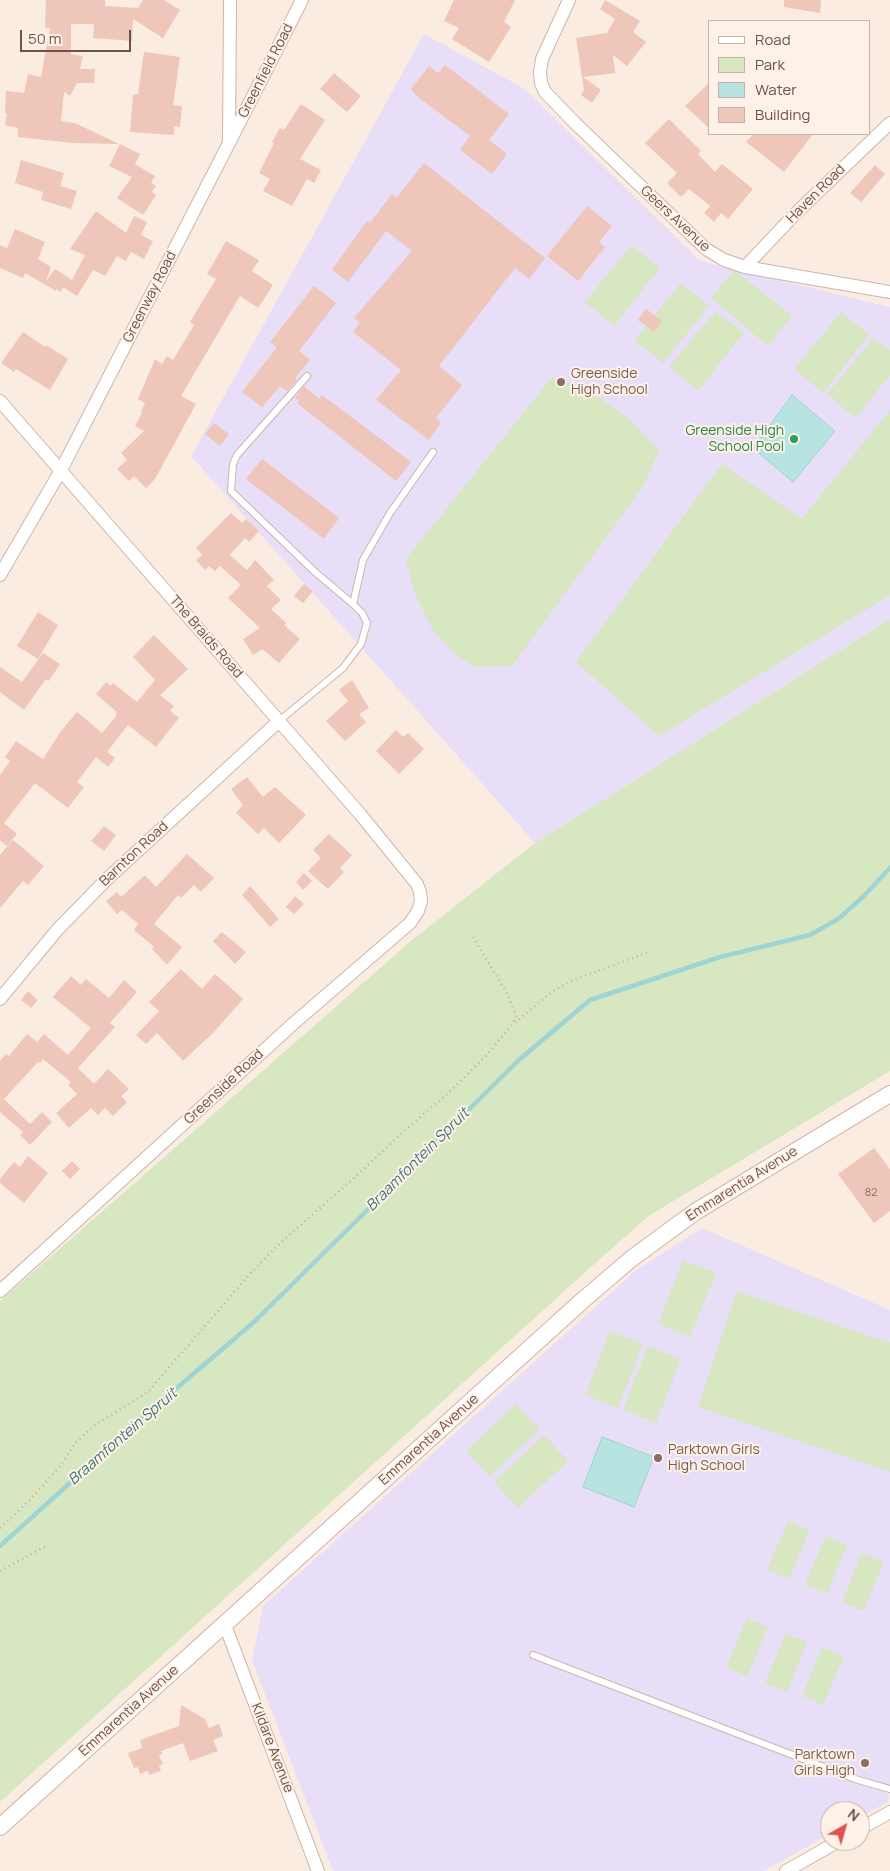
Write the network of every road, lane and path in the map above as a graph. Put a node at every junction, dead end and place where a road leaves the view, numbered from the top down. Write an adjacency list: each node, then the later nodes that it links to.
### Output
1 (230, 0): 5 (street, Greenway Road)
2 (302, 0): 5 (street, Greenfield Road)
3 (569, 0): 6 (street, Geers Avenue)
4 (890, 123): 6 (street, Haven Road)
5 (229, 143): 11 (street, Greenway Road)
6 (745, 267): 7 (street, Geers Avenue)
7 (890, 292)
8 (308, 376): 13 (lane)
9 (0, 401): 11 (street, The Braids Road)
10 (433, 452): 13 (lane)
11 (60, 472): 12 (street, Greenway Road); 14 (street, The Braids Road)
12 (0, 575)
13 (353, 604): 14 (lane)
14 (279, 721): 15 (street, The Braids Road); 18 (street, Barnton Road)
15 (410, 874): 21 (street, Greenside Road)
16 (473, 937): 19 (path)
17 (651, 951): 19 (path)
18 (0, 999)
19 (512, 1025): 22 (path)
20 (890, 1094): 25 (street, Emmarentia Avenue)
21 (0, 1291)
22 (0, 1528)
23 (46, 1546): 24 (path)
24 (0, 1571)
25 (225, 1625): 30 (street, Emmarentia Avenue); 32 (street, Kildare Avenue)
26 (534, 1655): 27 (lane)
27 (890, 1788)
28 (890, 1812): 29 (street)
29 (870, 1823)
30 (0, 1827)
31 (821, 1851): 33 (street)
32 (318, 1871)
33 (786, 1871)

